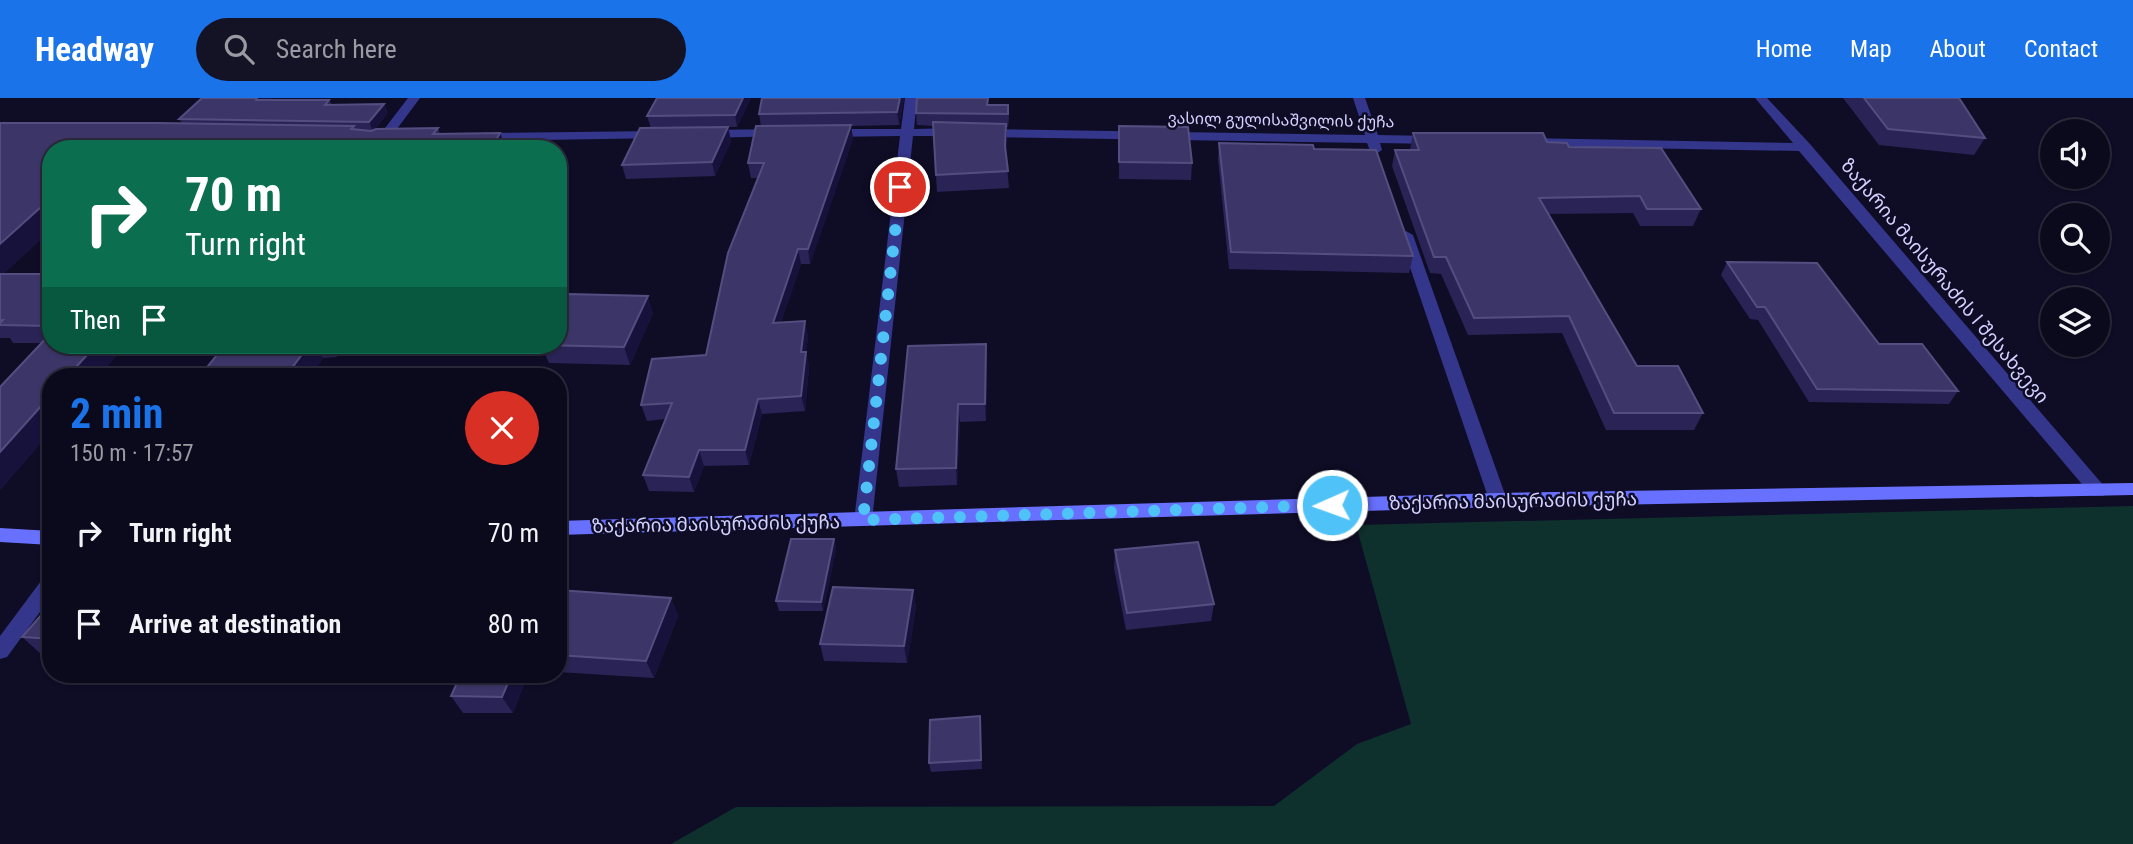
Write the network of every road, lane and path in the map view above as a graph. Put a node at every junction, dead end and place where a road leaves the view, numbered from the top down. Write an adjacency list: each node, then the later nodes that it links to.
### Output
1 (414, 98): 8 (street)
2 (911, 98): 5 (street)
3 (1359, 98): 7 (street)
4 (1761, 98): 11 (street, ზაქარია მაისურაძის I შესახვევი)
5 (906, 132): 6 (street, ვასილ გულისაშვილის ქუჩა); 7 (street, ვასილ გულისაშვილის ქუჩა); 17 (street)
6 (466, 137)
7 (1372, 139): 9 (street, ვასილ გულისაშვილის ქუჩა); 12 (street)
8 (382, 140)
9 (1442, 140)
10 (1512, 142): 11 (street)
11 (1805, 147): 15 (street, ზაქარია მაისურაძის I შესახვევი)
12 (1381, 165)
13 (1399, 216): 16 (street)
14 (2133, 489): 15 (street, ზაქარია მაისურაძის ქუჩა)
15 (2098, 491): 16 (street, ზაქარია მაისურაძის ქუჩა)
16 (1498, 500): 17 (street, ზაქარია მაისურაძის ქუჩა)
17 (863, 520): 18 (street, ზაქარია მაისურაძის ქუჩა)
18 (567, 528)
19 (0, 535): 20 (street)
20 (42, 537)
21 (42, 594): 22 (street)
22 (0, 651)

